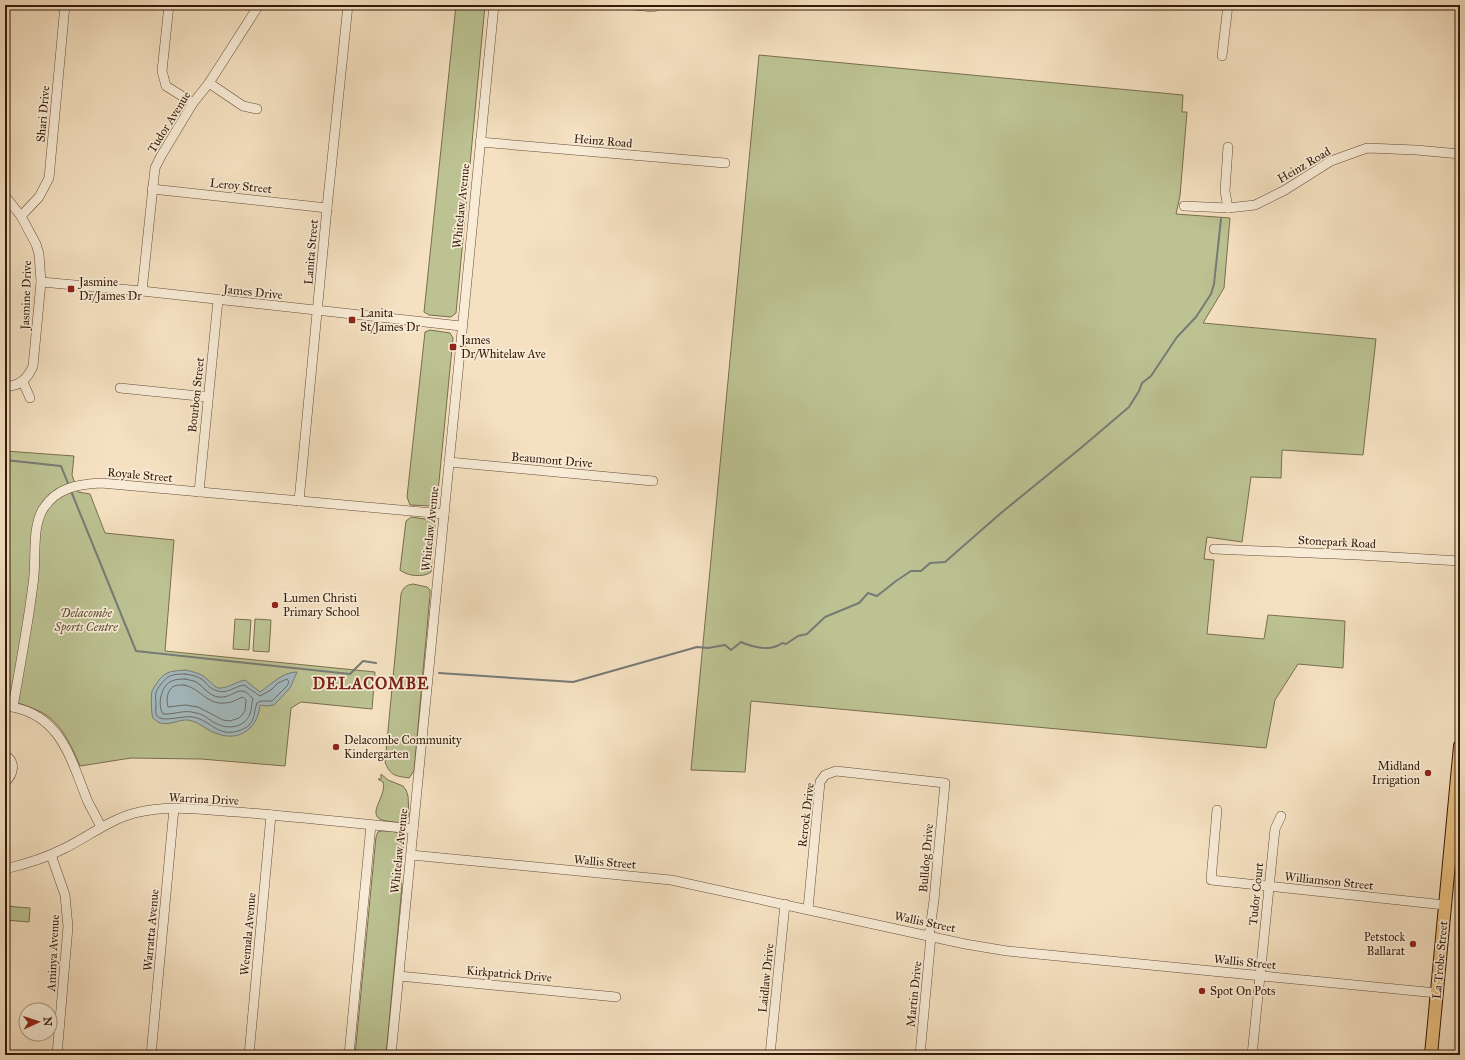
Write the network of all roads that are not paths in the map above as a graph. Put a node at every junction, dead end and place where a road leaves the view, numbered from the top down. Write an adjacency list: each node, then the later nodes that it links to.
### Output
1 (65, 5): 22 (street, Shari Drive)
2 (169, 5): 11 (street)
3 (259, 5): 10 (street, Tudor Avenue)
4 (348, 5): 20 (street, Lanita Street)
5 (494, 5): 13 (street, Whitelaw Avenue)
6 (633, 5): 8 (street)
7 (1228, 5): 9 (street)
8 (654, 7)
9 (1222, 56)
10 (209, 83): 11 (street, Tudor Avenue); 12 (street)
11 (194, 103): 17 (street, Tudor Avenue)
12 (257, 109)
13 (480, 142): 16 (street, Heinz Road); 27 (street, Whitelaw Avenue)
14 (1228, 147): 21 (street)
15 (1460, 154): 21 (street, Heinz Road)
16 (725, 163)
17 (152, 189): 20 (street, Leroy Street); 24 (street, Tudor Avenue)
18 (5, 196): 22 (street, Jasmine Drive)
19 (1184, 206): 21 (street, Heinz Road)
20 (326, 208): 26 (street, Lanita Street)
21 (1228, 208)
22 (21, 216): 23 (street, Jasmine Drive)
23 (41, 282): 24 (street, James Drive); 28 (street, Jasmine Drive)
24 (142, 291): 25 (street, James Drive)
25 (218, 300): 26 (street, James Drive); 31 (street, Bourbon Street)
26 (318, 311): 27 (street, James Drive); 36 (street, Lanita Street)
27 (461, 326): 33 (street, Whitelaw Avenue)
28 (22, 382): 29 (street); 32 (street)
29 (5, 386)
30 (120, 388): 31 (street)
31 (208, 397): 35 (street, Bourbon Street)
32 (30, 398)
33 (449, 462): 34 (street, Beaumont Drive); 37 (street, Whitelaw Avenue)
34 (653, 481)
35 (199, 492): 36 (street, Royale Street); 40 (street, Royale Street)
36 (299, 501): 37 (street, Royale Street)
37 (444, 514): 52 (street, Whitelaw Avenue)
38 (1214, 549): 39 (street, Stonepark Road)
39 (1460, 561)
40 (9, 707): 51 (street)
41 (1460, 746): 49 (main road, La Trobe Street)
42 (5, 755): 43 (street)
43 (5, 782)
44 (945, 783): 59 (street, Rerock Drive); 60 (street, Bulldog Drive)
45 (174, 808): 47 (street, Warrina Drive); 51 (street, Warrina Drive); 66 (street, Warratta Avenue)
46 (1217, 810): 56 (street, Williamson Street)
47 (271, 815): 50 (street, Warrina Drive); 67 (street, Weemala Avenue)
48 (1281, 816): 56 (street, Tudor Court)
49 (1457, 820): 58 (main road, La Trobe Street)
50 (372, 825): 52 (street, Warrina Drive); 68 (street)
51 (101, 827): 53 (street, Warrina Drive)
52 (413, 829): 54 (street, Whitelaw Avenue)
53 (51, 855): 55 (street, Warrina Drive); 65 (street, Aminya Avenue)
54 (411, 855): 57 (street, Wallis Street); 61 (street, Whitelaw Avenue)
55 (5, 869)
56 (1270, 887): 58 (street, Williamson Street); 62 (street, Tudor Court)
57 (786, 904): 59 (street, Wallis Street); 70 (street, Laidlaw Drive)
58 (1449, 906): 63 (main road, La Trobe Street)
59 (808, 909): 60 (street, Wallis Street)
60 (930, 936): 62 (street, Wallis Street); 71 (street, Martin Drive)
61 (399, 976): 64 (street, Kirkpatrick Drive); 69 (street, Whitelaw Avenue)
62 (1260, 976): 63 (street, Wallis Street); 72 (street, Tudor Court)
63 (1441, 993): 73 (main road, La Trobe Street); 74 (main road, La Trobe Street)
64 (616, 996)
65 (57, 1055)
66 (152, 1055)
67 (249, 1055)
68 (349, 1055)
69 (391, 1055)
70 (770, 1055)
71 (920, 1055)
72 (1252, 1055)
73 (1431, 1055)
74 (1439, 1055)

